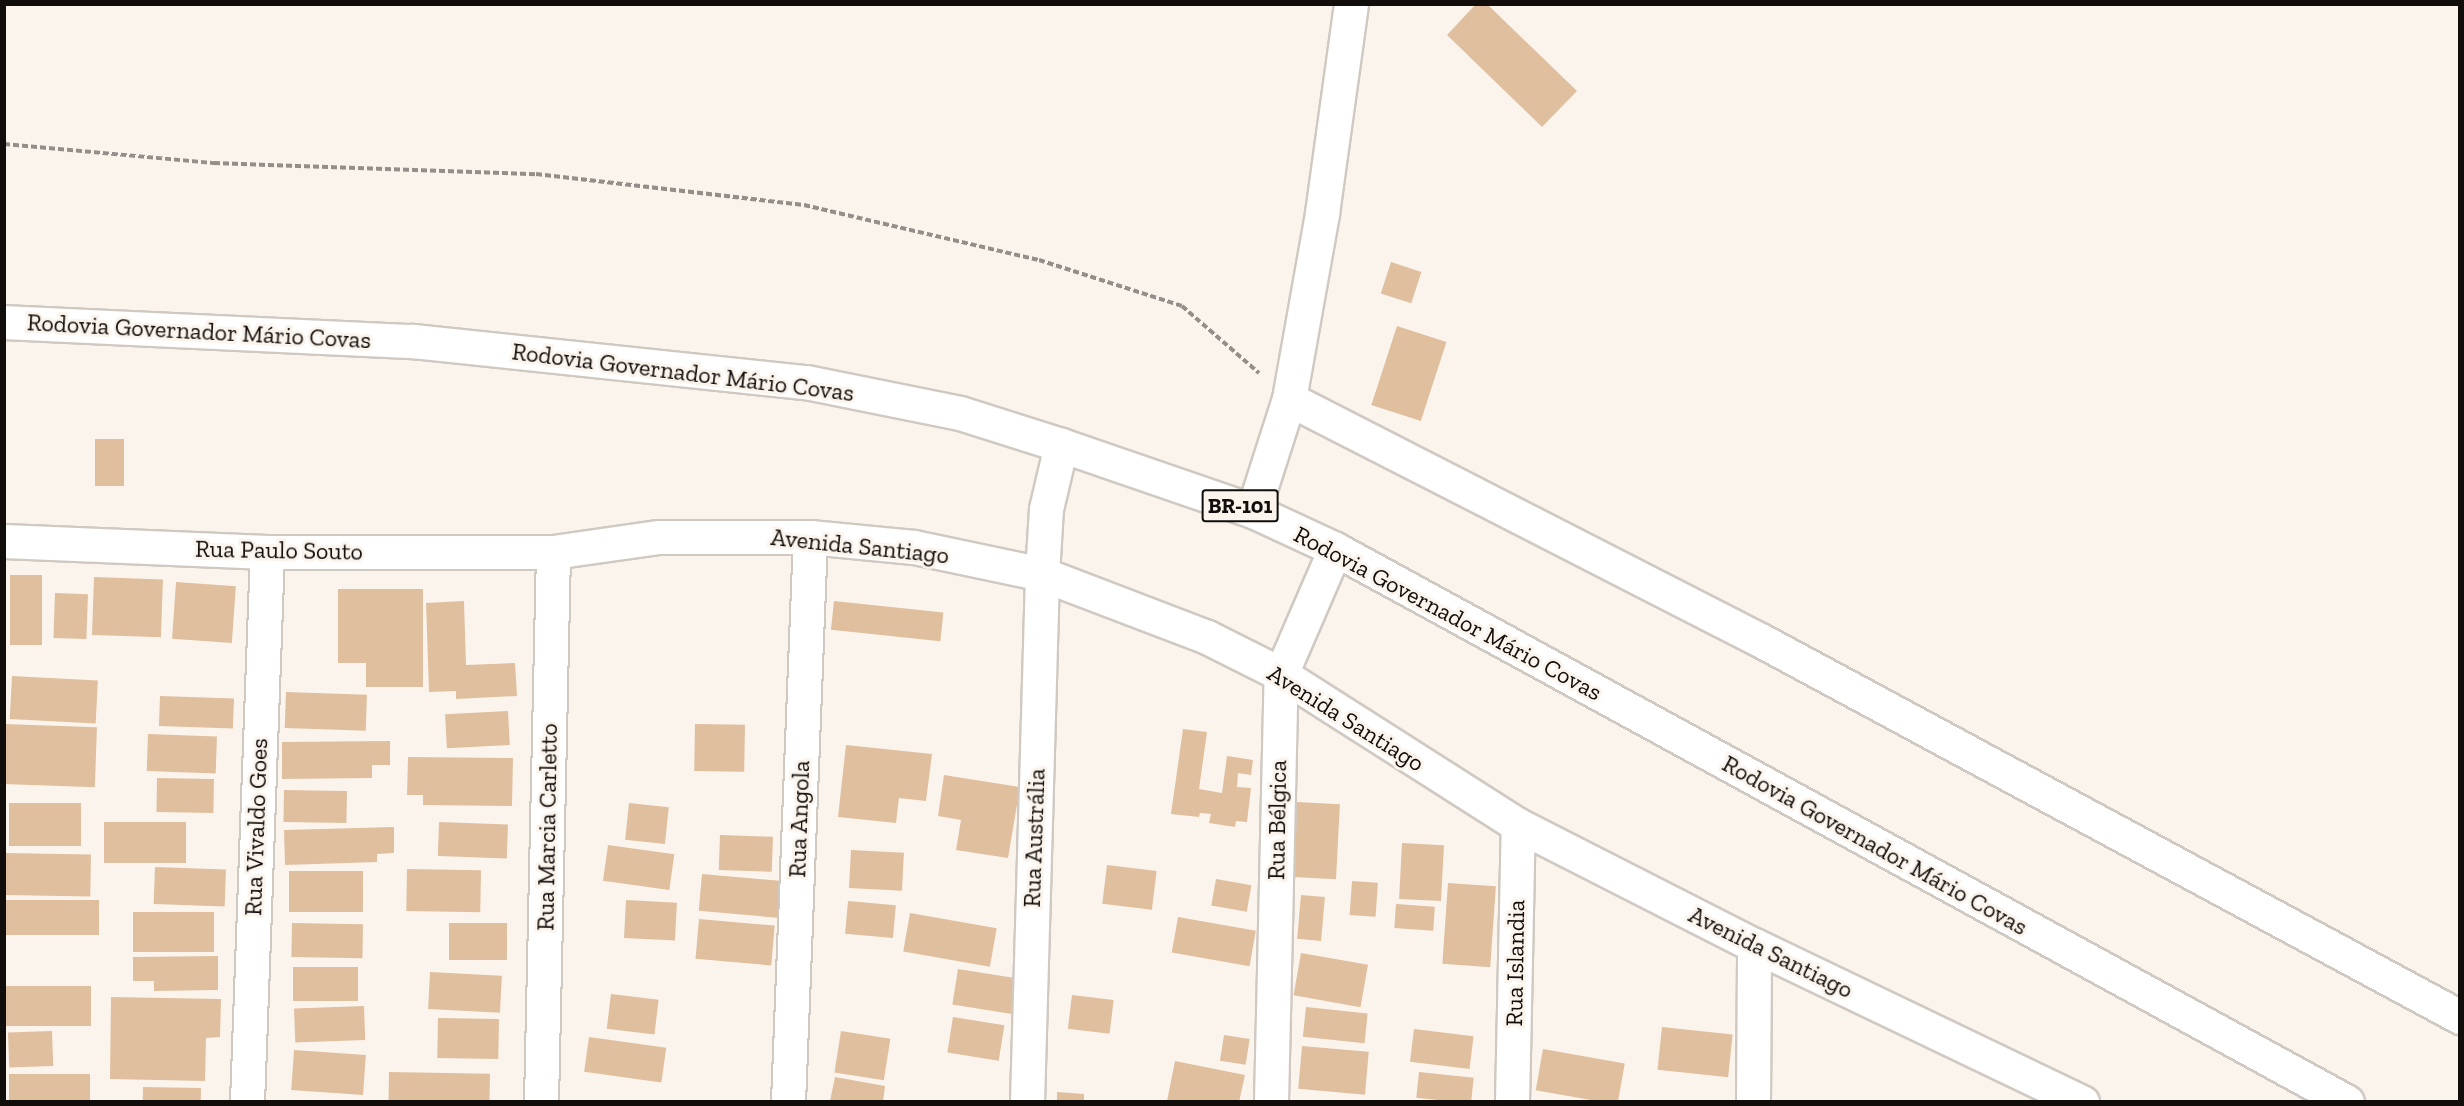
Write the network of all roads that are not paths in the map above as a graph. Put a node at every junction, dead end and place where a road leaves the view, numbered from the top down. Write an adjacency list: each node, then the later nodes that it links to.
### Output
1 (1352, 4): 3 (main road)
2 (4, 322): 4 (main road, Rodovia Governador Mário Covas / BR-101)
3 (1289, 399): 5 (main road); 15 (main road)
4 (1061, 445): 5 (main road, Rodovia Governador Mário Covas / BR-101); 11 (main road, Rua Austrália)
5 (1253, 511): 8 (main road, Rodovia Governador Mário Covas / BR-101)
6 (810, 537): 10 (main road, Avenida Santiago); 11 (main road, Avenida Santiago); 19 (main road, Rua Angola)
7 (4, 541): 9 (main road, Rua Paulo Souto)
8 (1335, 549): 12 (main road, Rua Bélgica); 16 (main road, Rodovia Governador Mário Covas / BR-101)
9 (267, 552): 10 (main road, Rua Paulo Souto); 17 (main road, Rua Vivaldo Goes)
10 (553, 552): 18 (main road, Rua Marcia Carletto)
11 (1042, 574): 12 (main road, Avenida Santiago); 20 (main road, Rua Austrália)
12 (1281, 674): 13 (main road, Avenida Santiago); 21 (main road, Rua Bélgica)
13 (1518, 825): 14 (main road, Avenida Santiago); 22 (main road, Rua Islandia)
14 (1754, 945): 23 (main road); 24 (main road, Avenida Santiago)
15 (2460, 1017)
16 (2314, 1094): 25 (main road, Rodovia Governador Mário Covas / BR-101)
17 (247, 1101)
18 (541, 1101)
19 (788, 1101)
20 (1027, 1101)
21 (1271, 1101)
22 (1512, 1101)
23 (1753, 1101)
24 (2082, 1101)
25 (2347, 1101)

